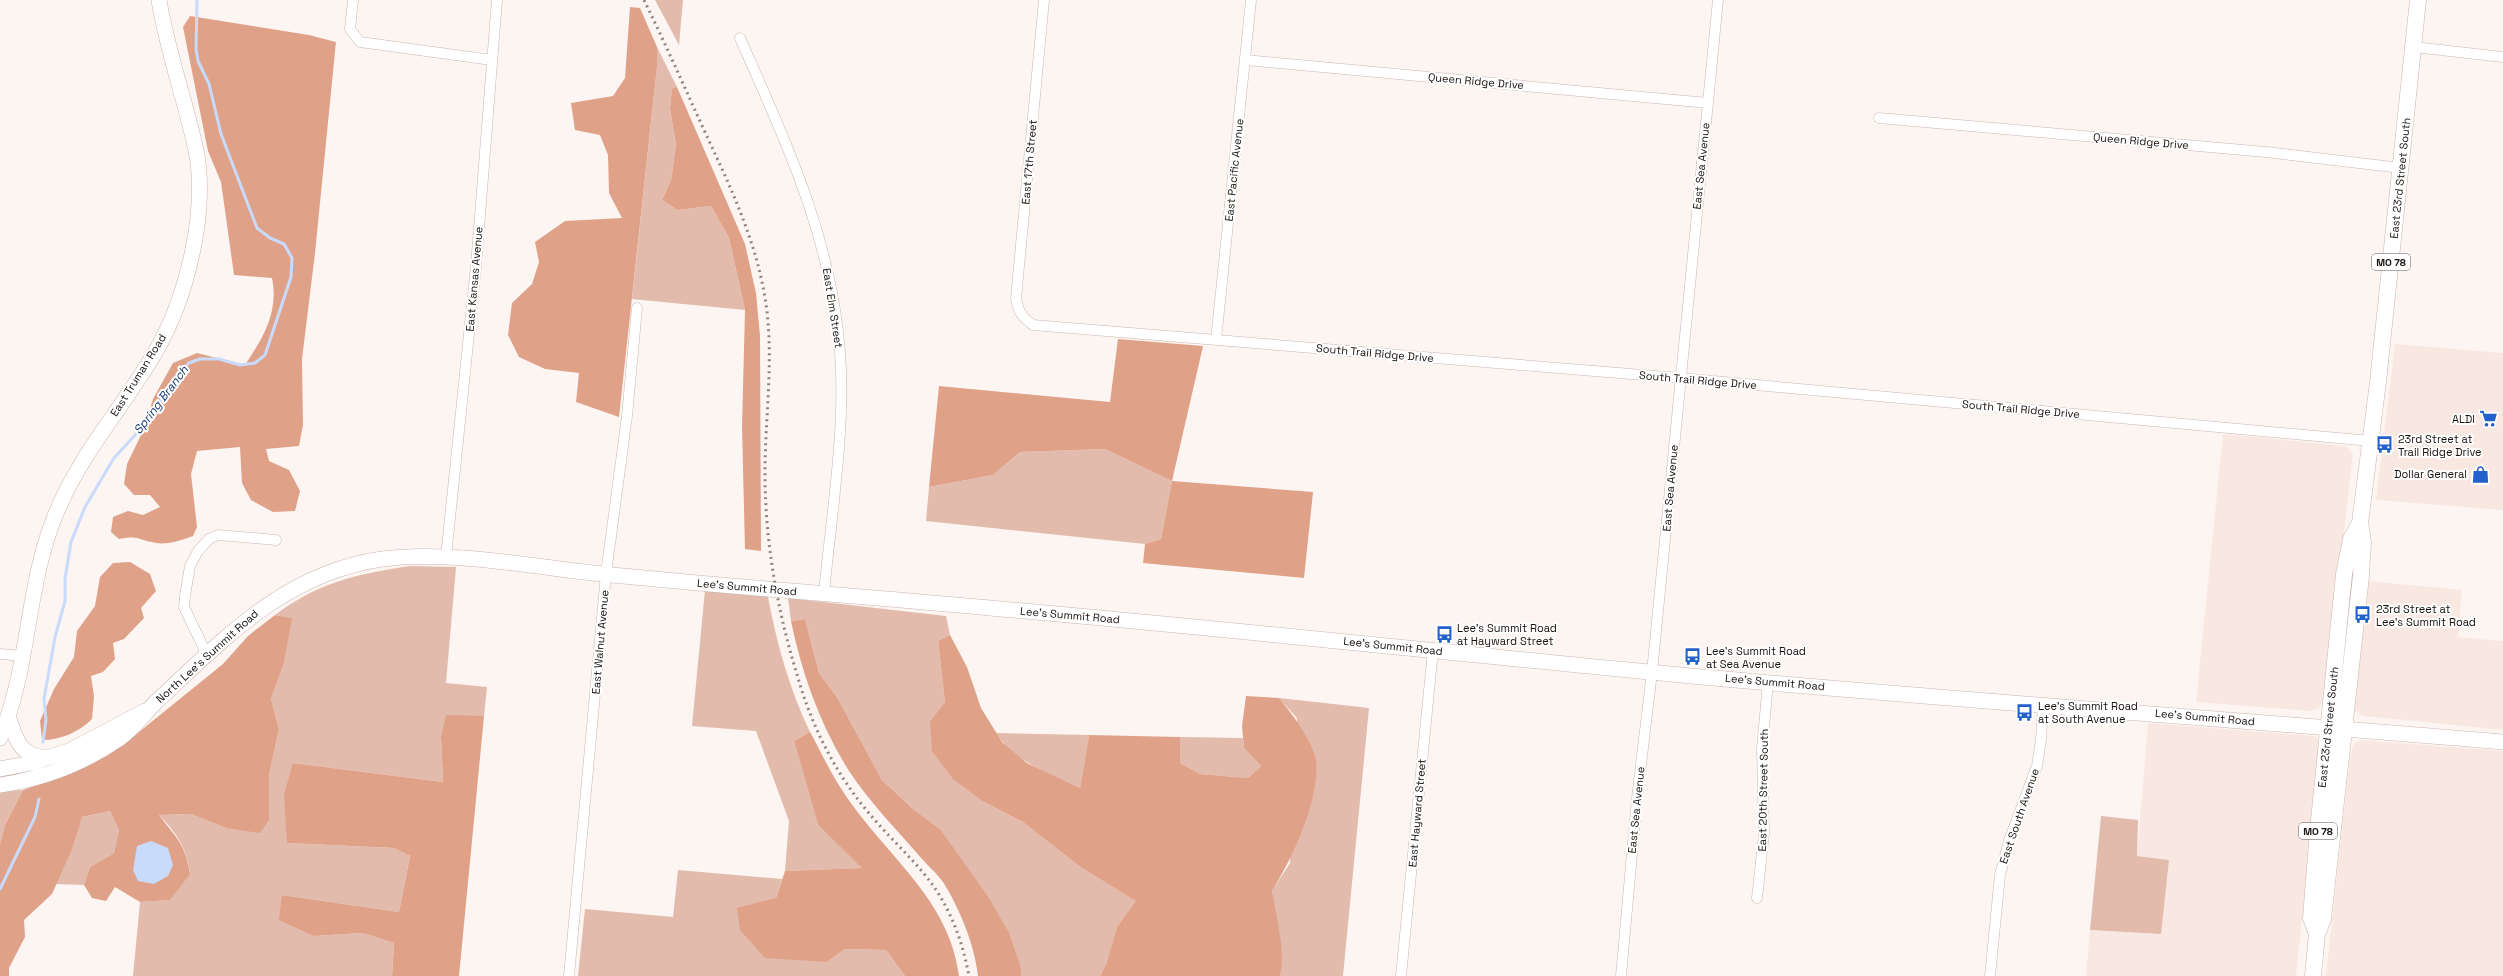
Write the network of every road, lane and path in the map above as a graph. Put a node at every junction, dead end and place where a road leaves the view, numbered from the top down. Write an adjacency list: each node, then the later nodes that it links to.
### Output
1 (159, 0): 29 (main road, East Truman Road)
2 (353, 0): 11 (street)
3 (497, 0): 11 (street, East Kansas Avenue)
4 (1044, 0): 17 (street, East 17th Street)
5 (1251, 0): 12 (street, East Pacific Avenue)
6 (1718, 0): 13 (street, East Sea Avenue)
7 (2418, 0): 9 (main road, East 23rd Street South / MO 78)
8 (740, 38): 25 (street, East Elm Street)
9 (2414, 47): 10 (street); 15 (main road, East 23rd Street South / MO 78)
10 (2503, 57)
11 (492, 60): 22 (street, East Kansas Avenue)
12 (1245, 60): 13 (street, Queen Ridge Drive); 18 (street, East Pacific Avenue)
13 (1708, 103): 19 (street, East Sea Avenue)
14 (1879, 118): 15 (street, Queen Ridge Drive)
15 (2401, 168): 20 (main road, East 23rd Street South / MO 78)
16 (637, 308): 23 (street, East Walnut Avenue)
17 (1027, 321): 18 (street, South Trail Ridge Drive)
18 (1216, 340): 19 (street, South Trail Ridge Drive)
19 (1680, 378): 20 (street, South Trail Ridge Drive); 30 (street, East Sea Avenue)
20 (2371, 441): 35 (main road, East 23rd Street South / MO 78)
21 (276, 540): 28 (street)
22 (446, 557): 23 (main road, Lee's Summit Road); 24 (main road, Lee's Summit Road)
23 (606, 574): 25 (main road, Lee's Summit Road); 42 (street, East Walnut Avenue)
24 (310, 580): 28 (main road, North Lee's Summit Road)
25 (824, 593): 26 (main road, Lee's Summit Road)
26 (1433, 650): 30 (main road, Lee's Summit Road); 43 (street, East Hayward Street)
27 (0, 654): 29 (street)
28 (207, 655): 33 (main road, North Lee's Summit Road)
29 (23, 656): 34 (main road, East Truman Road)
30 (1652, 672): 31 (main road, Lee's Summit Road); 44 (street, East Sea Avenue)
31 (1768, 682): 32 (main road, Lee's Summit Road); 41 (street, East 20th Street South)
32 (2043, 704): 35 (main road, Lee's Summit Road); 45 (street, East South Avenue)
33 (148, 710): 38 (main road, North Lee's Summit Road); 40 (main road, North Lee's Summit Road)
34 (8, 716): 36 (main road, East Truman Road); 38 (main road)
35 (2336, 728): 37 (main road, Lee's Summit Road); 46 (main road, East 23rd Street South / MO 78)
36 (0, 738)
37 (2503, 742)
38 (48, 758): 39 (main road, North Lee's Summit Road)
39 (0, 769)
40 (0, 785)
41 (1757, 898)
42 (569, 976)
43 (1401, 976)
44 (1621, 976)
45 (1990, 976)
46 (2313, 976)

